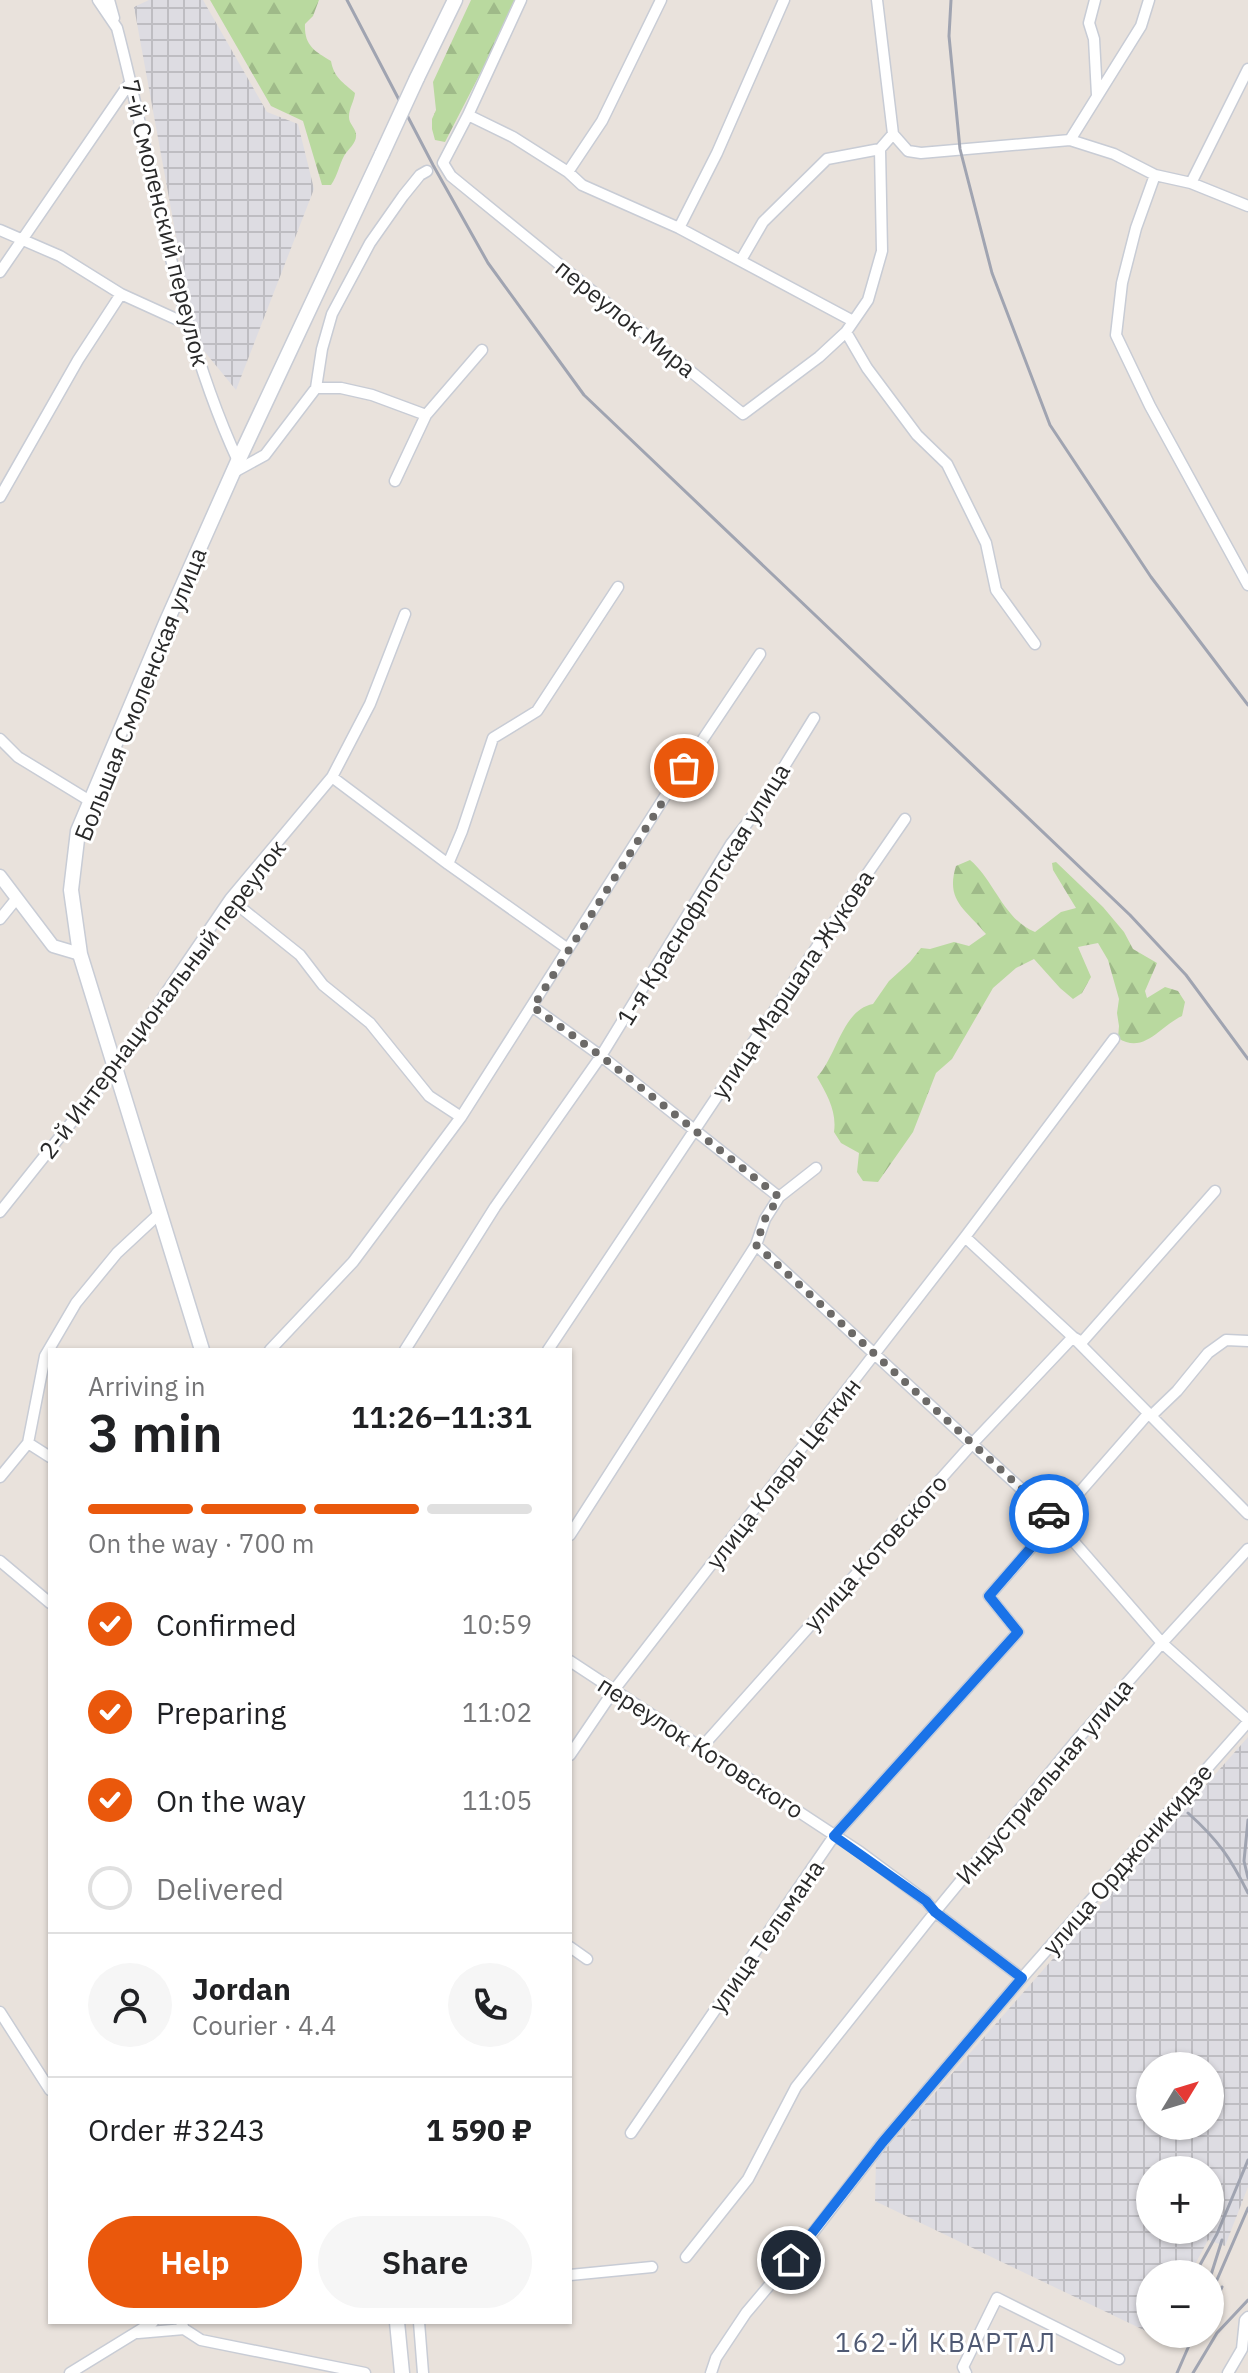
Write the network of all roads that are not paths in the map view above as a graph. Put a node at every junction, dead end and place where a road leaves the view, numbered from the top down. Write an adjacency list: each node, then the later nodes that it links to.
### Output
1 (98, 0): 10 (street, 7-й Смоленский переулок)
2 (109, 0): 10 (street, 7-й Смоленский переулок)
3 (455, 0): 36 (main road, Большая Смоленская улица, bridge)
4 (521, 0): 15 (street)
5 (661, 0): 20 (street)
6 (784, 0): 24 (street)
7 (877, 0): 16 (street)
8 (1095, 0): 14 (street)
9 (1149, 0): 14 (street)
10 (117, 28): 12 (street, 7-й Смоленский переулок)
11 (1248, 69): 13 (street)
12 (131, 81): 26 (street); 31 (street, 7-й Смоленский переулок)
13 (1246, 83): 22 (street)
14 (1097, 97): 17 (street)
15 (468, 115): 20 (street); 32 (street, переулок Мира)
16 (893, 134): 17 (street); 18 (street)
17 (1070, 140): 21 (street)
18 (880, 149): 27 (street); 30 (street, переулок Мира)
19 (427, 171): 34 (street)
20 (568, 172): 24 (street)
21 (1155, 175): 22 (street); 39 (street)
22 (1191, 183): 23 (street)
23 (1248, 206)
24 (679, 228): 27 (street)
25 (0, 230): 26 (street)
26 (22, 240): 28 (street); 29 (street)
27 (741, 260): 30 (street)
28 (0, 272)
29 (121, 294): 31 (street); 38 (street)
30 (853, 321): 32 (street, переулок Мира)
31 (187, 324): 36 (street, 7-й Смоленский переулок)
32 (846, 332): 42 (street)
33 (482, 350): 35 (street)
34 (316, 388): 35 (street); 36 (street)
35 (426, 415): 37 (street)
36 (236, 466): 47 (main road, Большая Смоленская улица)
37 (395, 481)
38 (0, 497)
39 (1248, 585)
40 (618, 587): 49 (street)
41 (405, 614): 46 (street, 2-й Интернациональный переулок)
42 (1035, 644)
43 (760, 654): 54 (street)
44 (814, 718): 58 (street, 1-я Краснофлотская улица)
45 (0, 739): 47 (street)
46 (332, 777): 49 (street); 52 (street, 2-й Интернациональный переулок)
47 (90, 801): 55 (main road, Большая Смоленская улица)
48 (905, 819): 61 (street, улица Маршала Жукова)
49 (448, 864): 54 (street)
50 (0, 876): 51 (street)
51 (17, 898): 53 (street); 55 (street)
52 (230, 899): 59 (street, 2-й Интернациональный переулок); 60 (street)
53 (0, 919)
54 (568, 949): 56 (street)
55 (80, 954): 59 (main road, Большая Смоленская улица)
56 (533, 1007): 58 (street); 60 (street)
57 (1114, 1039): 67 (street, улица Клары Цеткин)
58 (601, 1056): 61 (street); 74 (street, 1-я Краснофлотская улица)
59 (114, 1069): 65 (street, 2-й Интернациональный переулок); 66 (main road, Большая Смоленская улица)
60 (461, 1117): 73 (street)
61 (694, 1129): 64 (street); 75 (street, улица Маршала Жукова)
62 (816, 1168): 64 (street)
63 (1215, 1191): 69 (street, улица Котовского)
64 (779, 1197): 68 (street)
65 (0, 1212)
66 (160, 1213): 71 (street); 72 (main road, Большая Смоленская улица)
67 (965, 1237): 69 (street); 77 (street, улица Клары Цеткин)
68 (756, 1245): 77 (street); 85 (street)
69 (1073, 1337): 78 (street); 80 (street, улица Котовского)
70 (1248, 1341): 78 (street, улица Тельмана)
71 (50, 1348)
72 (201, 1348)
73 (272, 1348)
74 (406, 1348)
75 (549, 1348)
76 (48, 1351): 79 (street)
77 (875, 1355): 80 (street); 91 (street, улица Клары Цеткин)
78 (1147, 1415): 83 (street); 84 (street, улица Тельмана)
79 (28, 1443): 81 (street); 82 (street)
80 (971, 1445): 84 (street); 93 (street, улица Котовского)
81 (48, 1456)
82 (0, 1477)
83 (1248, 1514)
84 (1055, 1520): 89 (street); 95 (street, улица Тельмана)
85 (572, 1532)
86 (1248, 1549): 89 (street, Индустриальная улица)
87 (0, 1561): 88 (street)
88 (48, 1601)
89 (1162, 1643): 92 (street); 96 (street, Индустриальная улица)
90 (572, 1662): 91 (street, переулок Котовского)
91 (614, 1690): 93 (street, переулок Котовского); 94 (street, улица Клары Цеткин)
92 (1248, 1721): 99 (street, улица Орджоникидзе)
93 (701, 1748): 95 (street, переулок Котовского)
94 (572, 1752)
95 (834, 1836): 96 (street, переулок Котовского); 102 (street, улица Тельмана)
96 (935, 1912): 99 (street, переулок Котовского); 103 (street, Индустриальная улица)
97 (572, 1948): 98 (street)
98 (587, 1959)
99 (1022, 1978): 117 (street, улица Орджоникидзе)
100 (0, 2012): 101 (street)
101 (48, 2087)
102 (631, 2133)
103 (686, 2257)
104 (652, 2267): 105 (street)
105 (572, 2275)
106 (1248, 2317): 119 (street)
107 (150, 2324): 111 (street)
108 (397, 2324): 115 (main road)
109 (419, 2324): 116 (street)
110 (182, 2325): 111 (street); 114 (street)
111 (136, 2333): 113 (street)
112 (1119, 2359): 118 (street)
113 (70, 2373)
114 (365, 2373)
115 (402, 2373)
116 (423, 2373)
117 (711, 2373)
118 (966, 2373)
119 (1228, 2373)

